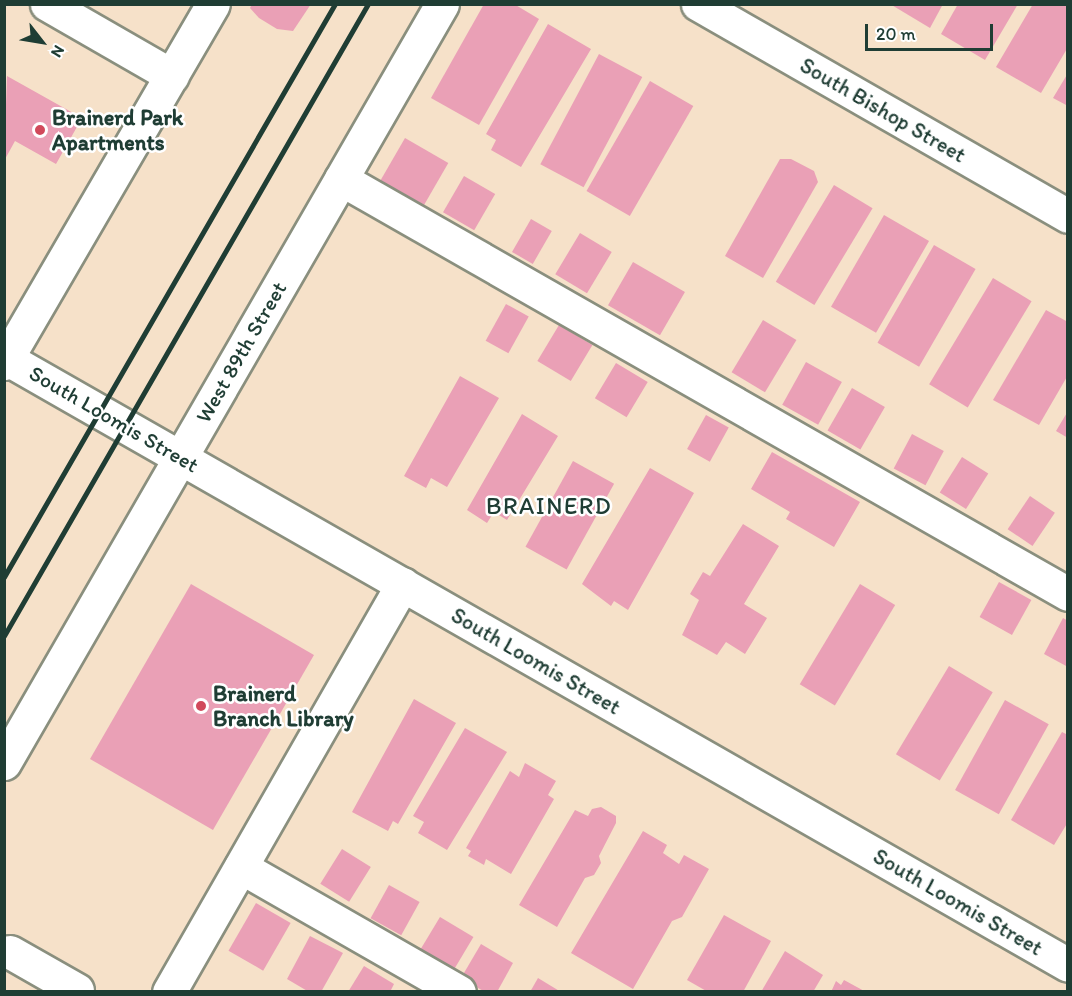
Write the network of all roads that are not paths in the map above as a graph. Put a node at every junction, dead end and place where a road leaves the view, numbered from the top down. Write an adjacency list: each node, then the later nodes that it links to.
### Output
1 (47, 4): 5 (street)
2 (213, 4): 5 (street)
3 (442, 4): 6 (street, West 89th Street)
4 (698, 4): 7 (street, South Bishop Street)
5 (172, 76): 8 (street)
6 (341, 179): 9 (street, West 89th Street); 11 (street)
7 (1068, 216)
8 (5, 359): 9 (street, South Loomis Street)
9 (180, 457): 10 (street, South Loomis Street); 12 (street, West 89th Street)
10 (403, 584): 13 (street); 15 (street, South Loomis Street)
11 (1068, 594)
12 (4, 764)
13 (241, 867): 18 (street); 19 (street)
14 (10, 952): 16 (street)
15 (1068, 965)
16 (36, 981): 17 (street)
17 (77, 990)
18 (169, 992)
19 (459, 992)

